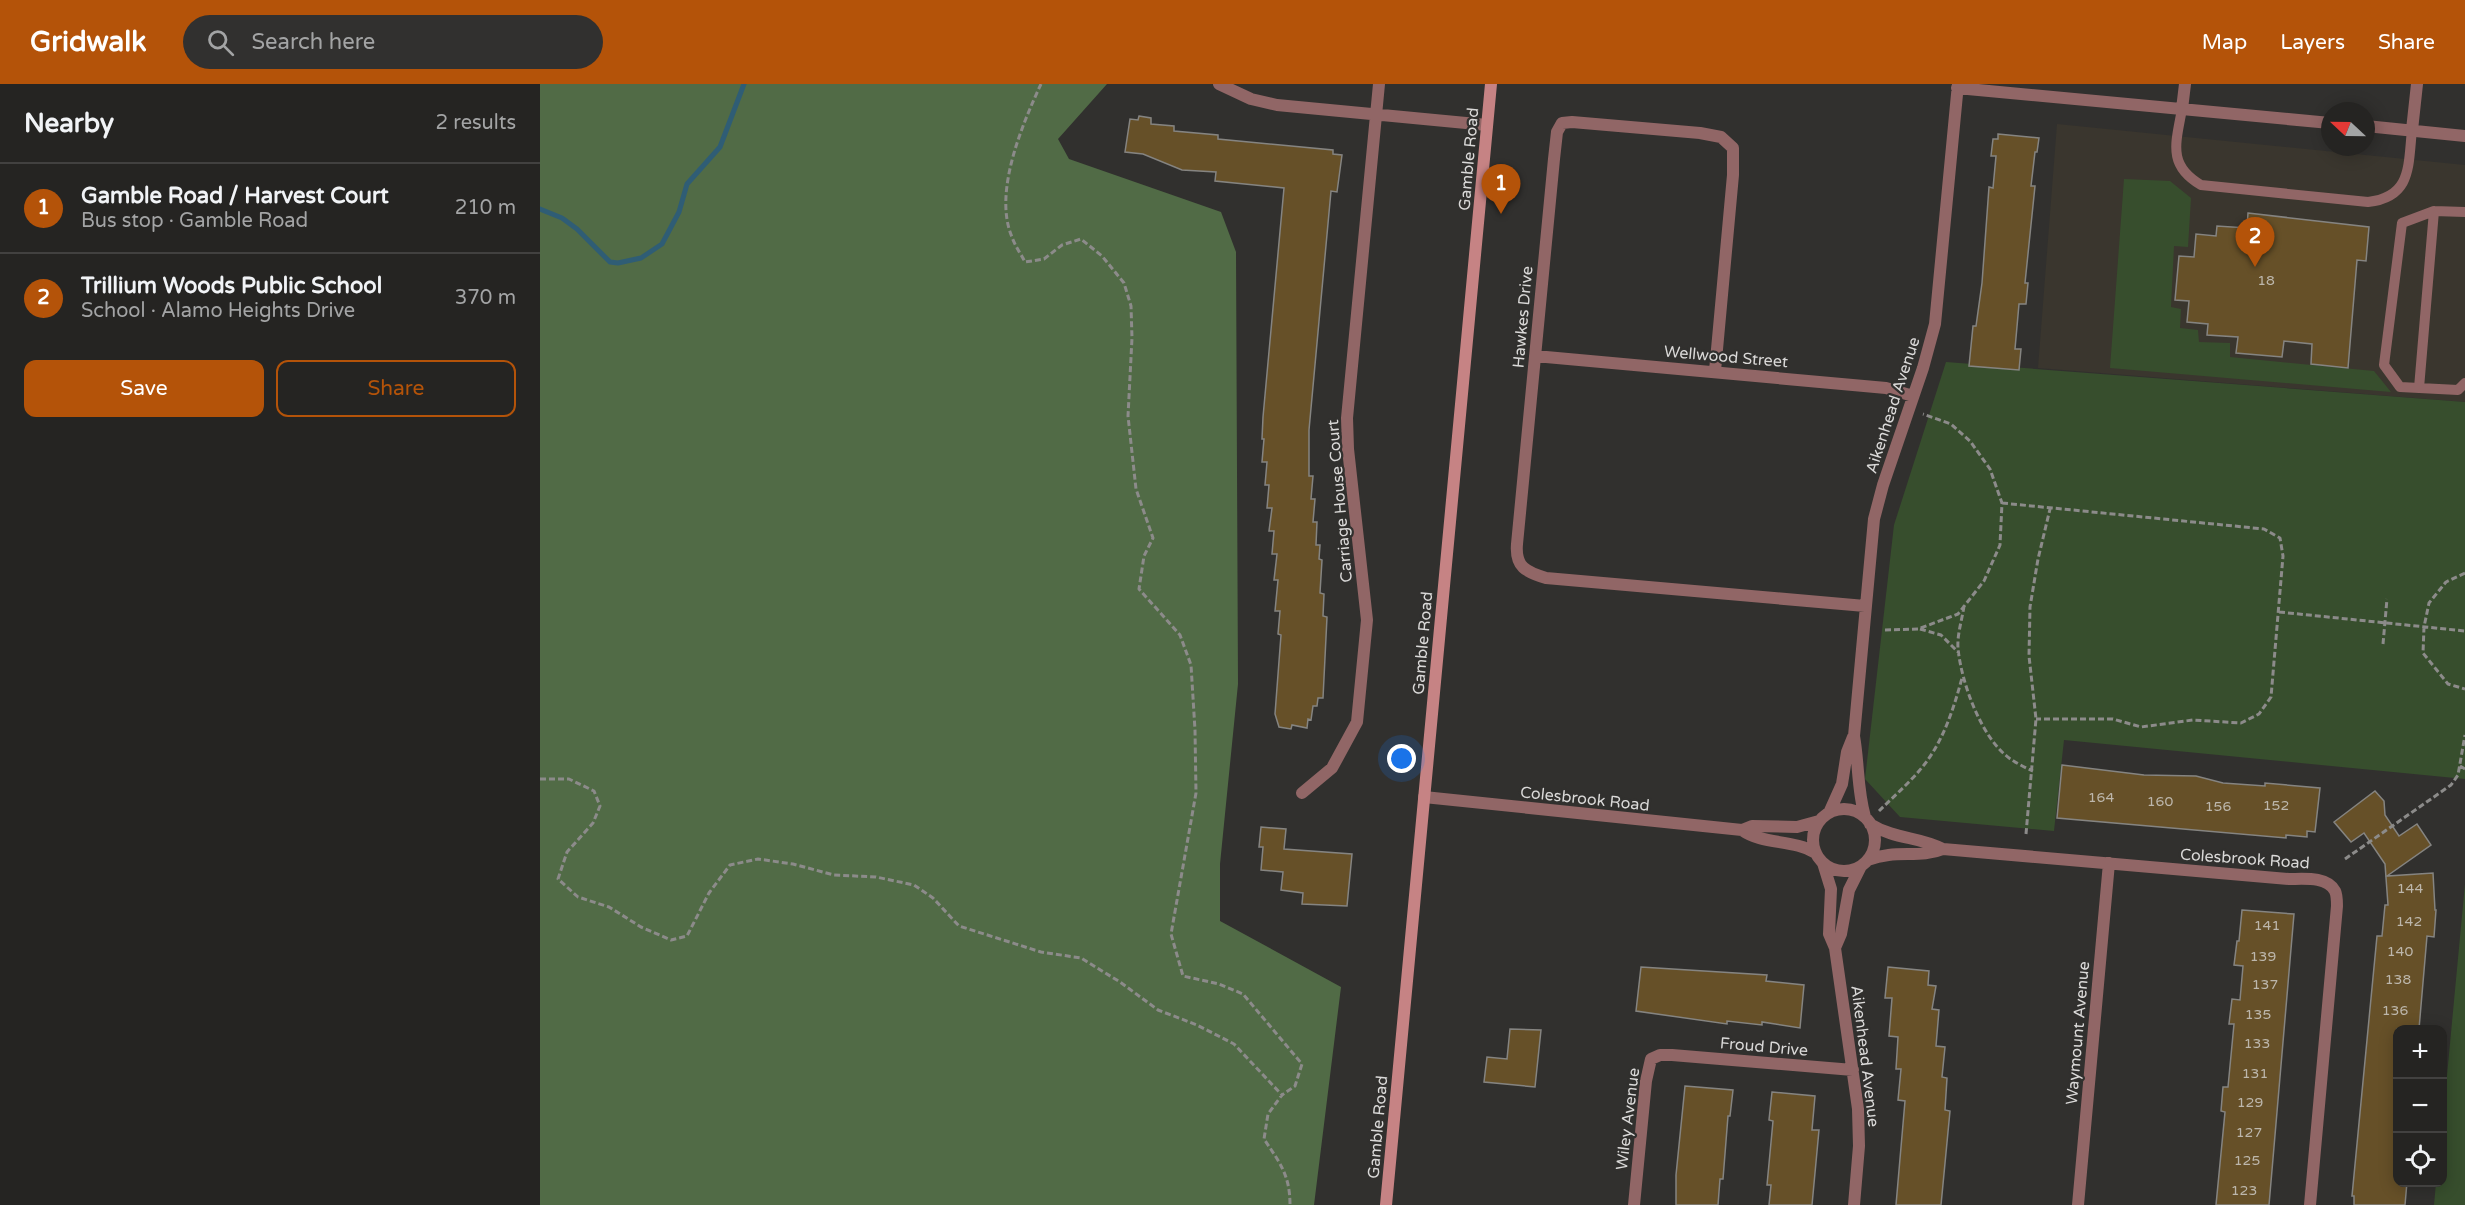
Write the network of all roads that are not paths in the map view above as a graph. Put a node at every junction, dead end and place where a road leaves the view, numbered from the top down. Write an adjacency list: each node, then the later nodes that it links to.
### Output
1 (1219, 84): 8 (street)
2 (1379, 84): 8 (street, Carriage House Court)
3 (1491, 84): 10 (main road, Gamble Road)
4 (2184, 84): 7 (street)
5 (2417, 84): 12 (street)
6 (1957, 86): 7 (street); 20 (street, Aikenhead Avenue)
7 (2182, 109): 9 (street); 12 (lane)
8 (1377, 115): 10 (street); 23 (street, Carriage House Court)
9 (2321, 122)
10 (1487, 124): 24 (main road, Gamble Road)
11 (2375, 127): 12 (street)
12 (2412, 130): 13 (street)
13 (2465, 135)
14 (2434, 211): 15 (lane); 19 (lane); 19 (lane)
15 (2465, 212)
16 (1535, 356): 17 (street, Wellwood Street); 17 (street, Hawkes Drive); 21 (street, Hawkes Drive)
17 (1715, 371): 20 (street, Wellwood Street)
18 (2465, 383): 19 (lane)
19 (2419, 388)
20 (1913, 396): 21 (street, Aikenhead Avenue)
21 (1865, 606): 22 (street, Aikenhead Avenue)
22 (1854, 736): 25 (street, Aikenhead Avenue); 26 (street, Aikenhead Avenue)
23 (1302, 793)
24 (1424, 797): 28 (street, Colesbrook Road); 36 (main road, Gamble Road)
25 (1829, 813): 26 (street); 27 (street)
26 (1868, 820): 29 (street, Colesbrook Road); 31 (street)
27 (1819, 821): 28 (street, Colesbrook Road); 30 (street)
28 (1742, 830): 30 (street, Colesbrook Road)
29 (1943, 849): 31 (street, Colesbrook Road); 32 (street, Colesbrook Road)
30 (1819, 858): 31 (street); 33 (street, Aikenhead Avenue)
31 (1864, 863): 33 (street, Aikenhead Avenue)
32 (2109, 863): 39 (street, Waymount Avenue); 40 (street, Colesbrook Road)
33 (1835, 948): 35 (street, Aikenhead Avenue)
34 (1672, 1055): 35 (street, Froud Drive); 37 (street, Wiley Avenue)
35 (1853, 1070): 38 (street, Aikenhead Avenue)
36 (1386, 1205)
37 (1634, 1205)
38 (1854, 1205)
39 (2078, 1205)
40 (2310, 1205)

